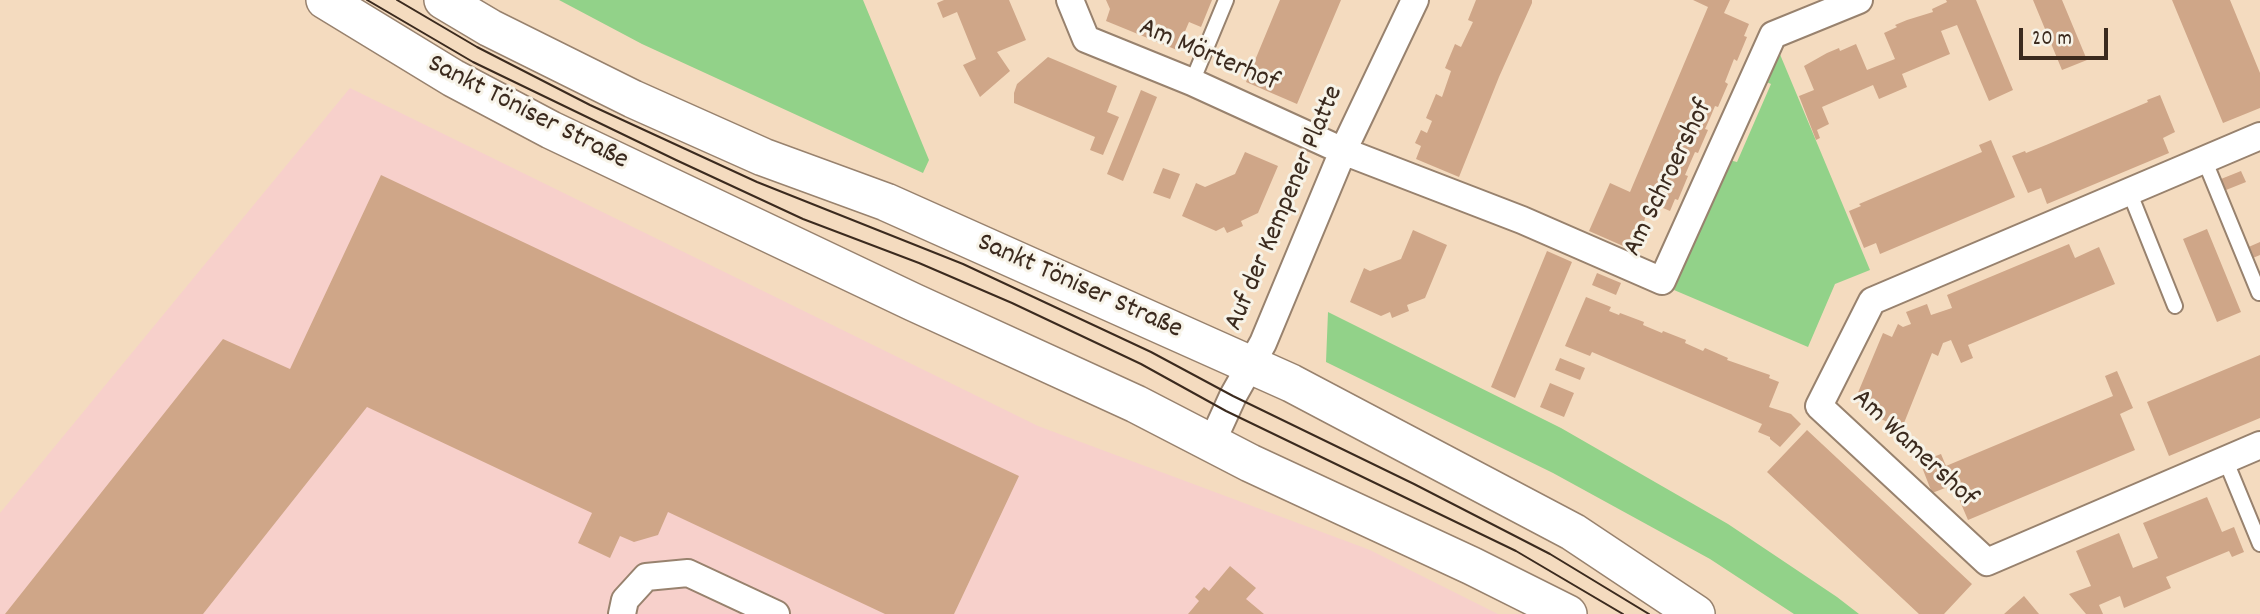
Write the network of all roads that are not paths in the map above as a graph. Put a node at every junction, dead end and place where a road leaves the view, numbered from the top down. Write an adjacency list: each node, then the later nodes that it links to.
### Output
1 (325, 0): 15 (main road, Sankt Töniser Straße)
2 (443, 0): 14 (main road, Sankt Töniser Straße)
3 (1070, 0): 7 (street, Am Mörterhof)
4 (1226, 0): 7 (lane)
5 (1415, 0): 9 (street, Auf der Kempener Platte)
6 (1859, 0): 9 (street, Am Schroershof)
7 (1192, 82): 9 (street, Am Mörterhof)
8 (2260, 136): 10 (street, Am Wamershof)
9 (1343, 150): 14 (street, Auf der Kempener Platte)
10 (2204, 159): 11 (street, Am Wamershof); 12 (lane)
11 (2129, 191): 13 (lane); 17 (street, Am Wamershof)
12 (2259, 293)
13 (2175, 306)
14 (1250, 366): 15 (street, Auf der Kempener Platte); 22 (main road, Sankt Töniser Straße)
15 (1212, 442): 21 (main road, Sankt Töniser Straße)
16 (2260, 444): 17 (street, Am Wamershof)
17 (2225, 459): 18 (lane)
18 (2260, 544)
19 (622, 614): 20 (street)
20 (775, 614)
21 (1568, 614)
22 (1696, 614)

